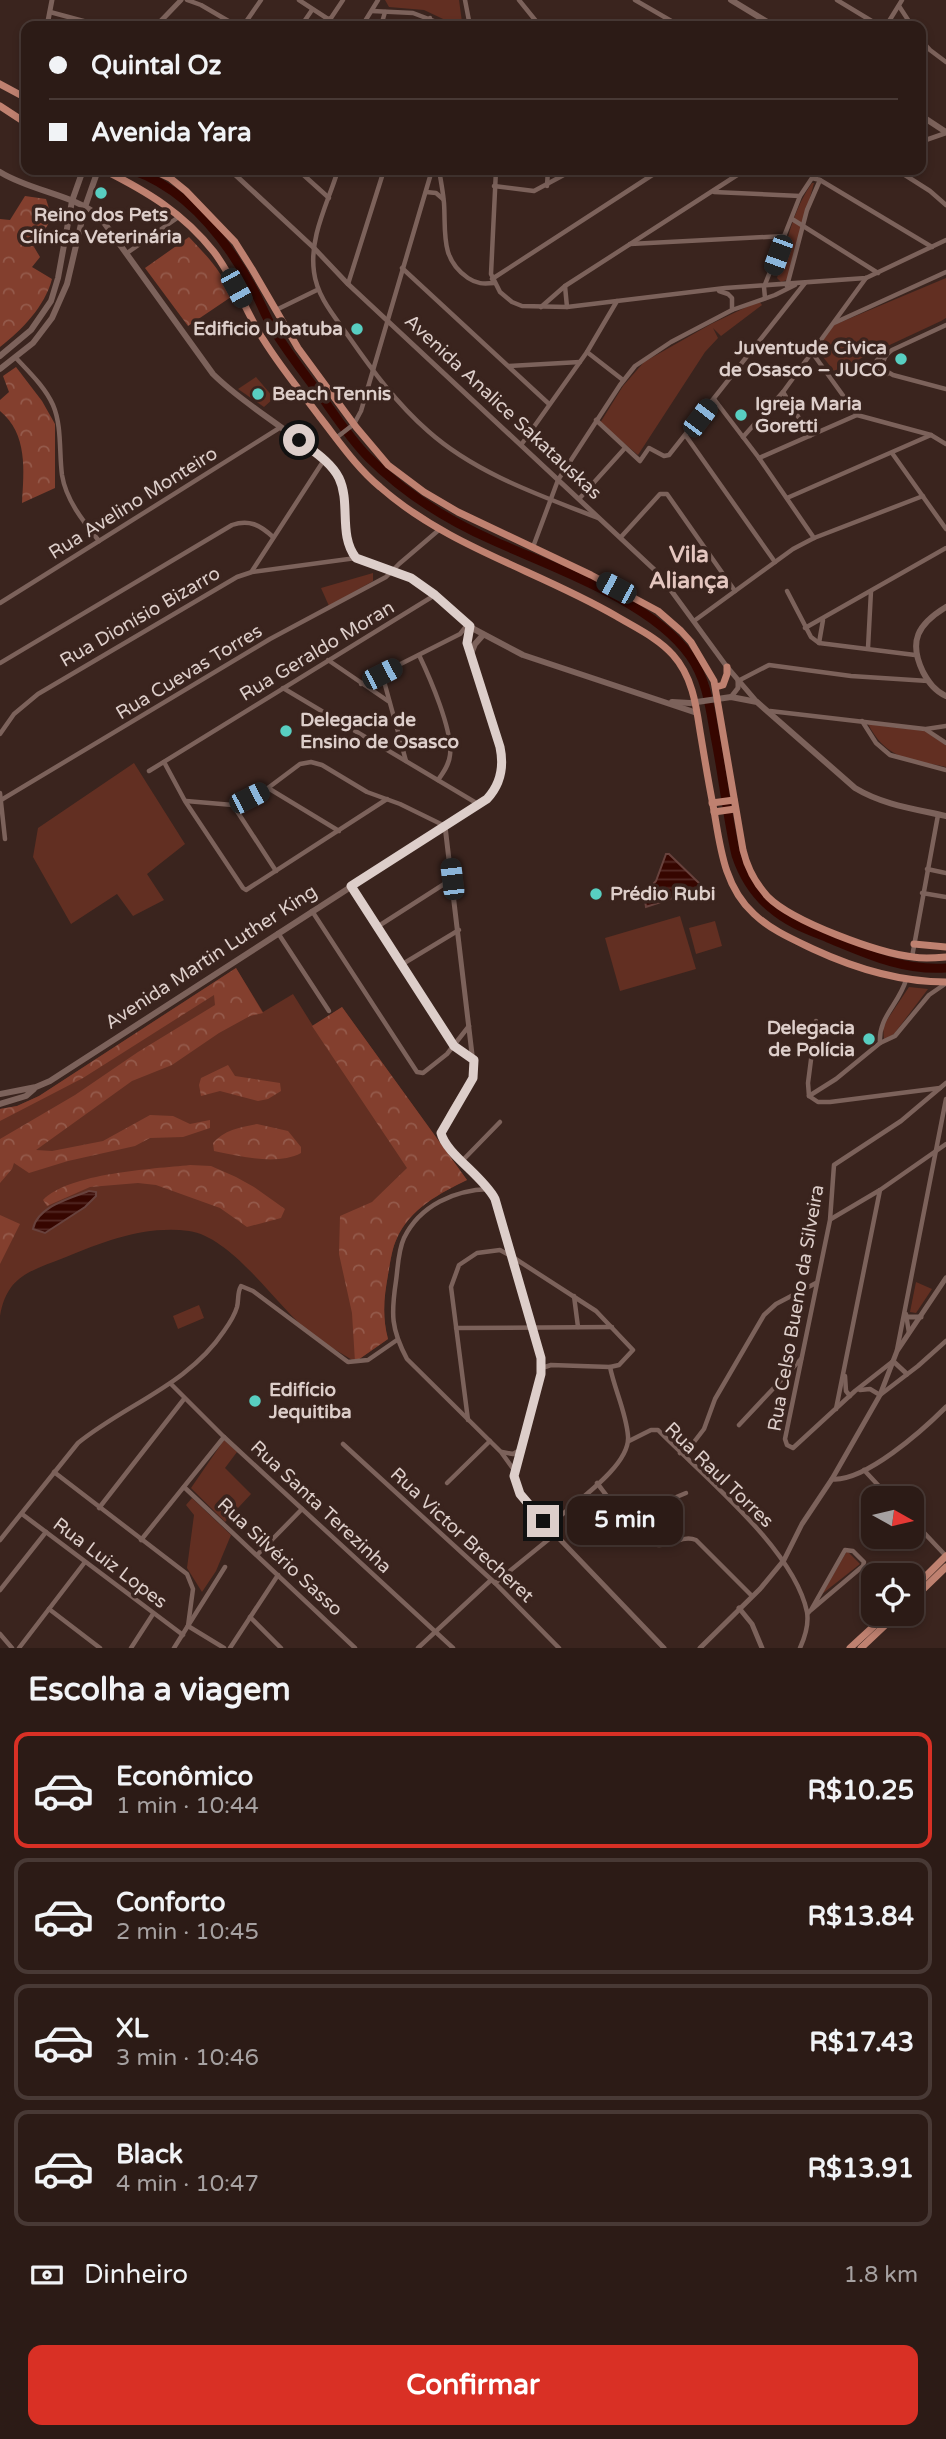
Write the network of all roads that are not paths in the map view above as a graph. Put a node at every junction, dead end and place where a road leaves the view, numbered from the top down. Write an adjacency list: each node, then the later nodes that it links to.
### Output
1 (52, 0): 16 (street)
2 (181, 0): 21 (street)
3 (187, 0): 22 (street)
4 (261, 0): 23 (street)
5 (299, 0): 14 (street)
6 (343, 0): 14 (street)
7 (378, 0): 15 (street)
8 (465, 0): 29 (street)
9 (519, 0): 30 (street)
10 (635, 0): 31 (street)
11 (731, 0): 32 (main road)
12 (837, 0): 33 (street)
13 (901, 3): 34 (street); 35 (street)
14 (312, 10): 24 (street)
15 (372, 11): 17 (street); 25 (street)
16 (50, 12): 19 (street); 20 (street)
17 (385, 12): 18 (street); 26 (street)
18 (430, 18): 27 (street); 28 (street)
19 (48, 21)
20 (83, 21)
21 (161, 21)
22 (228, 21)
23 (246, 21)
24 (304, 21)
25 (365, 21)
26 (382, 21)
27 (429, 21)
28 (436, 21)
29 (468, 21)
30 (536, 21)
31 (671, 21)
32 (766, 21)
33 (874, 21)
34 (887, 21)
35 (910, 21)
36 (926, 46): 37 (street)
37 (946, 62)
38 (0, 83): 39 (main road)
39 (21, 95)
40 (0, 106): 41 (main road)
41 (21, 119)
42 (926, 119): 43 (main road)
43 (946, 133): 44 (street)
44 (926, 140)
45 (0, 172): 72 (main road)
46 (81, 175): 72 (main road)
47 (96, 175): 74 (main road)
48 (115, 175): 63 (main road)
49 (119, 175): 63 (main road)
50 (164, 175): 105 (main road)
51 (235, 175): 83 (street, Avenida Analice Sakatauskas)
52 (304, 175): 70 (street)
53 (336, 175): 70 (street)
54 (382, 175): 92 (street)
55 (431, 175): 67 (street)
56 (440, 175): 71 (street)
57 (495, 175): 65 (street)
58 (548, 175): 66 (street)
59 (565, 175): 66 (street)
60 (652, 175): 90 (street)
61 (738, 175): 68 (street)
62 (905, 175): 73 (street)
63 (123, 179): 75 (main road)
64 (820, 180): 69 (street); 79 (street); 84 (street)
65 (494, 186): 66 (street); 90 (street)
66 (547, 186)
67 (426, 192): 71 (street); 86 (street)
68 (713, 192): 69 (street); 82 (street)
69 (800, 196): 76 (street)
70 (329, 198): 83 (street)
71 (444, 200): 90 (street)
72 (72, 201): 74 (main road); 77 (main road)
73 (946, 205)
74 (85, 207): 78 (main road); 85 (main road)
75 (180, 216): 85 (street); 130 (main road)
76 (792, 219): 79 (street); 80 (street)
77 (69, 220): 78 (main road); 113 (main road)
78 (82, 220): 114 (main road)
79 (802, 225): 88 (street); 96 (street)
80 (785, 236): 82 (street); 93 (street)
81 (946, 240): 84 (street)
82 (629, 244): 95 (street)
83 (313, 247): 92 (street, Avenida Analice Sakatauskas); 97 (street)
84 (932, 247): 88 (street)
85 (127, 253): 128 (main road)
86 (402, 268): 107 (street); 116 (street)
87 (946, 272): 108 (street)
88 (878, 273): 89 (street)
89 (866, 278): 91 (street); 108 (street)
90 (493, 281): 104 (street)
91 (805, 283): 96 (street); 102 (street)
92 (348, 284): 107 (street, Avenida Analice Sakatauskas)
93 (766, 284): 94 (street); 98 (street); 100 (street)
94 (777, 284): 96 (street); 99 (street)
95 (565, 285): 103 (street); 104 (street)
96 (787, 288): 99 (street); 102 (street)
97 (317, 290): 105 (street); 118 (street)
98 (714, 290): 101 (street); 106 (street)
99 (778, 294): 100 (street)
100 (765, 298): 106 (street)
101 (617, 300): 103 (street); 111 (street)
102 (790, 303): 123 (street)
103 (567, 306): 104 (street)
104 (541, 307)
105 (275, 310): 127 (main road)
106 (732, 310): 120 (street)
107 (387, 320): 118 (street); 135 (street, Avenida Analice Sakatauskas)
108 (833, 323): 110 (street)
109 (946, 325): 112 (street)
110 (811, 351): 122 (street); 125 (street)
111 (587, 352): 115 (street); 120 (street)
112 (886, 354): 119 (street); 119 (street)
113 (0, 356)
114 (16, 358): 117 (main road); 151 (street)
115 (580, 362): 116 (street); 124 (street)
116 (508, 366): 124 (street)
117 (0, 369)
118 (373, 369): 127 (street); 144 (street)
119 (893, 375): 121 (street)
120 (624, 380): 126 (street)
121 (944, 388)
122 (783, 392): 132 (street); 133 (street)
123 (714, 399): 131 (street); 133 (street)
124 (550, 404): 135 (street)
125 (857, 415): 129 (street); 132 (street)
126 (596, 421): 136 (street); 140 (street)
127 (353, 425): 130 (street); 152 (main road)
128 (281, 427): 139 (main road); 151 (street, Rua Avelino Monteiro)
129 (931, 435): 134 (street); 137 (street)
130 (339, 436): 146 (main road)
131 (686, 436): 136 (street); 155 (street)
132 (810, 436): 138 (street)
133 (743, 437): 138 (street)
134 (946, 444)
135 (521, 445): 140 (street, Avenida Analice Sakatauskas)
136 (625, 448): 143 (street)
137 (892, 453): 141 (street); 142 (street)
138 (759, 458): 142 (street)
139 (324, 460): 148 (street); 154 (main road)
140 (558, 480): 143 (street, Avenida Analice Sakatauskas); 144 (street)
141 (923, 496): 147 (street); 150 (street)
142 (787, 498): 150 (street)
143 (579, 499): 145 (street, Avenida Analice Sakatauskas)
144 (550, 500): 145 (street); 152 (street)
145 (601, 520): 149 (street, Avenida Analice Sakatauskas)
146 (440, 529): 156 (street, Rua Cuevas Torres); 189 (main road)
147 (946, 529)
148 (274, 537): 157 (street); 175 (street)
149 (621, 537): 158 (street); 165 (street, Avenida Analice Sakatauskas)
150 (814, 538): 155 (street)
151 (99, 541): 162 (street, Rua Avelino Monteiro)
152 (532, 548): 181 (main road)
153 (946, 548): 160 (street)
154 (356, 558): 156 (main road); 157 (street, Rua Dionísio Bizarro)
155 (775, 562): 158 (street)
156 (391, 570): 161 (main road); 205 (street, Rua Cuevas Torres)
157 (252, 572): 195 (street, Rua Dionísio Bizarro)
158 (735, 591): 165 (street)
159 (787, 591): 167 (street)
160 (871, 591): 164 (street); 170 (street)
161 (435, 595): 166 (main road); 174 (street, Rua Geraldo Moran)
162 (0, 603)
163 (946, 607): 172 (main road)
164 (823, 618): 167 (street); 169 (street)
165 (694, 621): 176 (street, Avenida Analice Sakatauskas)
166 (469, 625): 168 (main road); 171 (street); 173 (main road, Avenida Martin Luther King)
167 (805, 628): 169 (street)
168 (483, 635): 173 (main road); 187 (main road)
169 (819, 643): 170 (street)
170 (868, 648): 172 (street)
171 (419, 655): 177 (street); 201 (street)
172 (915, 655): 179 (main road)
173 (471, 656): 210 (main road, Avenida Martin Luther King)
174 (328, 660): 180 (street); 182 (street, Rua Geraldo Moran)
175 (0, 663)
176 (727, 667): 178 (street, Avenida Analice Sakatauskas); 181 (main road)
177 (382, 674): 180 (street); 186 (street)
178 (738, 681): 179 (street); 184 (street); 188 (street, Avenida Analice Sakatauskas)
179 (928, 681): 183 (main road)
180 (361, 684): 186 (street)
181 (716, 687): 185 (main road)
182 (284, 688): 197 (street); 198 (street, Rua Geraldo Moran)
183 (946, 696)
184 (731, 697): 185 (main road); 188 (main road)
185 (717, 699): 189 (main road); 206 (main road)
186 (389, 701): 197 (street)
187 (663, 701): 189 (main road); 191 (main road)
188 (757, 702): 190 (main road)
189 (696, 703): 191 (main road)
190 (770, 711): 192 (street); 213 (main road)
191 (697, 713): 208 (main road)
192 (861, 721): 194 (street); 199 (street)
193 (946, 726): 194 (street)
194 (925, 729): 196 (street)
195 (0, 734)
196 (946, 743)
197 (406, 761): 201 (street)
198 (164, 762): 200 (street, Rua Geraldo Moran); 207 (street)
199 (946, 770)
200 (149, 771)
201 (438, 780): 210 (street)
202 (268, 788): 204 (street); 209 (street); 215 (street)
203 (0, 793): 205 (street)
204 (387, 799): 214 (street); 215 (street)
205 (1, 800): 216 (street)
206 (732, 800): 208 (main road); 211 (main road)
207 (185, 801): 209 (street); 218 (street)
208 (715, 803): 212 (main road)
209 (233, 805): 218 (street)
210 (480, 805): 214 (main road, Avenida Martin Luther King)
211 (734, 809): 212 (main road); 230 (main road)
212 (716, 812): 233 (main road)
213 (942, 815): 217 (street)
214 (445, 826): 220 (street); 221 (main road, Avenida Martin Luther King)
215 (339, 831): 218 (street)
216 (5, 839)
217 (927, 869): 219 (street); 222 (street)
218 (276, 871)
219 (946, 873)
220 (452, 879): 225 (street); 226 (street)
221 (351, 886): 224 (main road, Avenida Martin Luther King); 225 (street)
222 (922, 893): 223 (street); 228 (street)
223 (946, 897)
224 (312, 911): 227 (main road, Avenida Martin Luther King); 239 (street)
225 (377, 927): 232 (street)
226 (459, 930): 232 (street); 237 (street)
227 (278, 933): 235 (street); 242 (main road, Avenida Martin Luther King)
228 (914, 944): 229 (main road); 230 (street)
229 (946, 947)
230 (912, 957): 231 (main road)
231 (946, 957)
232 (401, 965): 239 (street)
233 (906, 980): 234 (main road); 238 (street)
234 (946, 983): 238 (street)
235 (329, 1011)
236 (816, 1021): 245 (street)
237 (470, 1024): 239 (street); 240 (street)
238 (880, 1043): 245 (street)
239 (454, 1046): 240 (street)
240 (474, 1060): 251 (street)
241 (946, 1083): 243 (street)
242 (36, 1087): 244 (main road, Avenida Martin Luther King); 247 (main road, Avenida Martin Luther King)
243 (940, 1088): 245 (street); 254 (street, Rua Celso Bueno da Silveira)
244 (0, 1094): 247 (main road)
245 (809, 1096)
246 (946, 1100): 250 (street)
247 (2, 1104)
248 (500, 1122): 251 (street)
249 (946, 1144): 250 (street)
250 (936, 1153): 253 (street); 260 (street)
251 (462, 1161): 252 (street)
252 (489, 1189): 255 (street); 268 (street)
253 (880, 1190): 254 (street); 277 (street)
254 (830, 1220): 257 (street, Rua Celso Bueno da Silveira)
255 (511, 1256): 259 (street); 263 (street); 266 (street)
256 (946, 1278): 258 (street)
257 (817, 1283): 272 (street, Rua Celso Bueno da Silveira); 296 (street)
258 (942, 1290): 262 (street)
259 (574, 1295): 264 (street); 265 (street)
260 (904, 1307): 261 (street); 270 (street)
261 (907, 1317): 262 (street); 267 (street)
262 (921, 1317): 267 (street)
263 (532, 1327): 264 (street); 266 (street); 271 (street)
264 (578, 1327): 265 (street)
265 (613, 1327): 275 (street)
266 (456, 1328): 288 (street)
267 (907, 1337): 270 (street)
268 (397, 1340): 280 (street); 288 (street)
269 (946, 1341): 278 (street)
270 (897, 1351): 273 (street)
271 (541, 1358): 274 (street); 276 (street)
272 (801, 1359): 287 (street, Rua Celso Bueno da Silveira); 289 (street)
273 (893, 1361): 278 (street); 279 (street); 283 (street)
274 (551, 1365): 275 (street); 276 (street)
275 (610, 1367): 292 (street)
276 (541, 1368): 294 (street)
277 (846, 1368): 284 (street); 287 (street)
278 (907, 1374): 283 (street)
279 (872, 1377): 281 (street); 282 (street)
280 (171, 1384): 285 (street, Rua Santa Terezinha); 299 (street)
281 (870, 1389): 282 (street); 283 (street)
282 (855, 1391): 284 (street)
283 (880, 1395): 300 (street)
284 (850, 1396): 287 (street)
285 (184, 1399): 290 (street, Rua Santa Terezinha); 306 (street)
286 (946, 1407): 297 (street)
287 (836, 1410)
288 (468, 1420): 291 (street)
289 (738, 1425)
290 (224, 1437): 304 (street); 307 (street, Rua Santa Terezinha)
291 (490, 1441): 295 (street); 301 (street)
292 (629, 1441): 296 (street, Rua Raul Torres); 302 (street)
293 (343, 1444): 324 (street, Rua Victor Brecheret)
294 (520, 1450): 295 (street); 298 (street)
295 (501, 1452): 298 (street)
296 (680, 1453): 318 (street, Rua Raul Torres)
297 (864, 1470): 300 (street); 303 (street)
298 (514, 1471): 310 (street)
299 (54, 1472): 306 (street); 308 (street)
300 (832, 1479): 318 (street)
301 (447, 1483)
302 (597, 1483): 309 (street); 310 (street)
303 (879, 1486)
304 (184, 1487): 315 (street); 316 (street, Rua Silvério Sasso)
305 (686, 1493): 309 (street)
306 (99, 1508): 315 (street)
307 (302, 1509): 316 (street); 336 (street, Rua Santa Terezinha)
308 (22, 1514): 311 (street, Rua Luiz Lopes); 314 (street)
309 (626, 1518): 327 (street)
310 (548, 1527): 313 (street)
311 (46, 1532): 319 (street, Rua Luiz Lopes); 326 (street)
312 (924, 1533): 317 (street)
313 (554, 1535): 324 (street); 351 (street)
314 (0, 1540)
315 (141, 1540): 333 (street)
316 (257, 1555): 322 (street, Rua Silvério Sasso)
317 (946, 1556): 323 (main road)
318 (784, 1560): 327 (street); 330 (street, Rua Raul Torres)
319 (85, 1562): 329 (street); 331 (street, Rua Luiz Lopes)
320 (225, 1567): 333 (street)
321 (946, 1567): 325 (main road)
322 (278, 1575): 332 (street); 347 (street, Rua Silvério Sasso)
323 (924, 1578)
324 (493, 1581): 336 (street); 350 (street, Rua Victor Brecheret)
325 (924, 1588)
326 (0, 1590)
327 (752, 1595): 328 (street)
328 (739, 1608): 352 (street); 353 (street)
329 (49, 1609): 340 (street); 341 (street)
330 (809, 1612): 330 (street); 354 (street)
331 (153, 1614): 338 (street, Rua Luiz Lopes); 342 (street)
332 (250, 1617): 345 (street); 346 (street)
333 (188, 1626): 338 (street); 344 (street)
334 (874, 1626): 355 (main road)
335 (884, 1626): 356 (main road)
336 (435, 1631): 348 (street); 349 (street, Rua Santa Terezinha)
337 (0, 1634): 339 (street)
338 (183, 1635): 343 (street)
339 (12, 1648)
340 (19, 1648)
341 (100, 1648)
342 (131, 1648)
343 (174, 1648)
344 (225, 1648)
345 (230, 1648)
346 (281, 1648)
347 (355, 1648)
348 (418, 1648)
349 (453, 1648)
350 (559, 1648)
351 (664, 1648)
352 (700, 1648)
353 (762, 1648)
354 (800, 1648)
355 (850, 1648)
356 (861, 1648)

